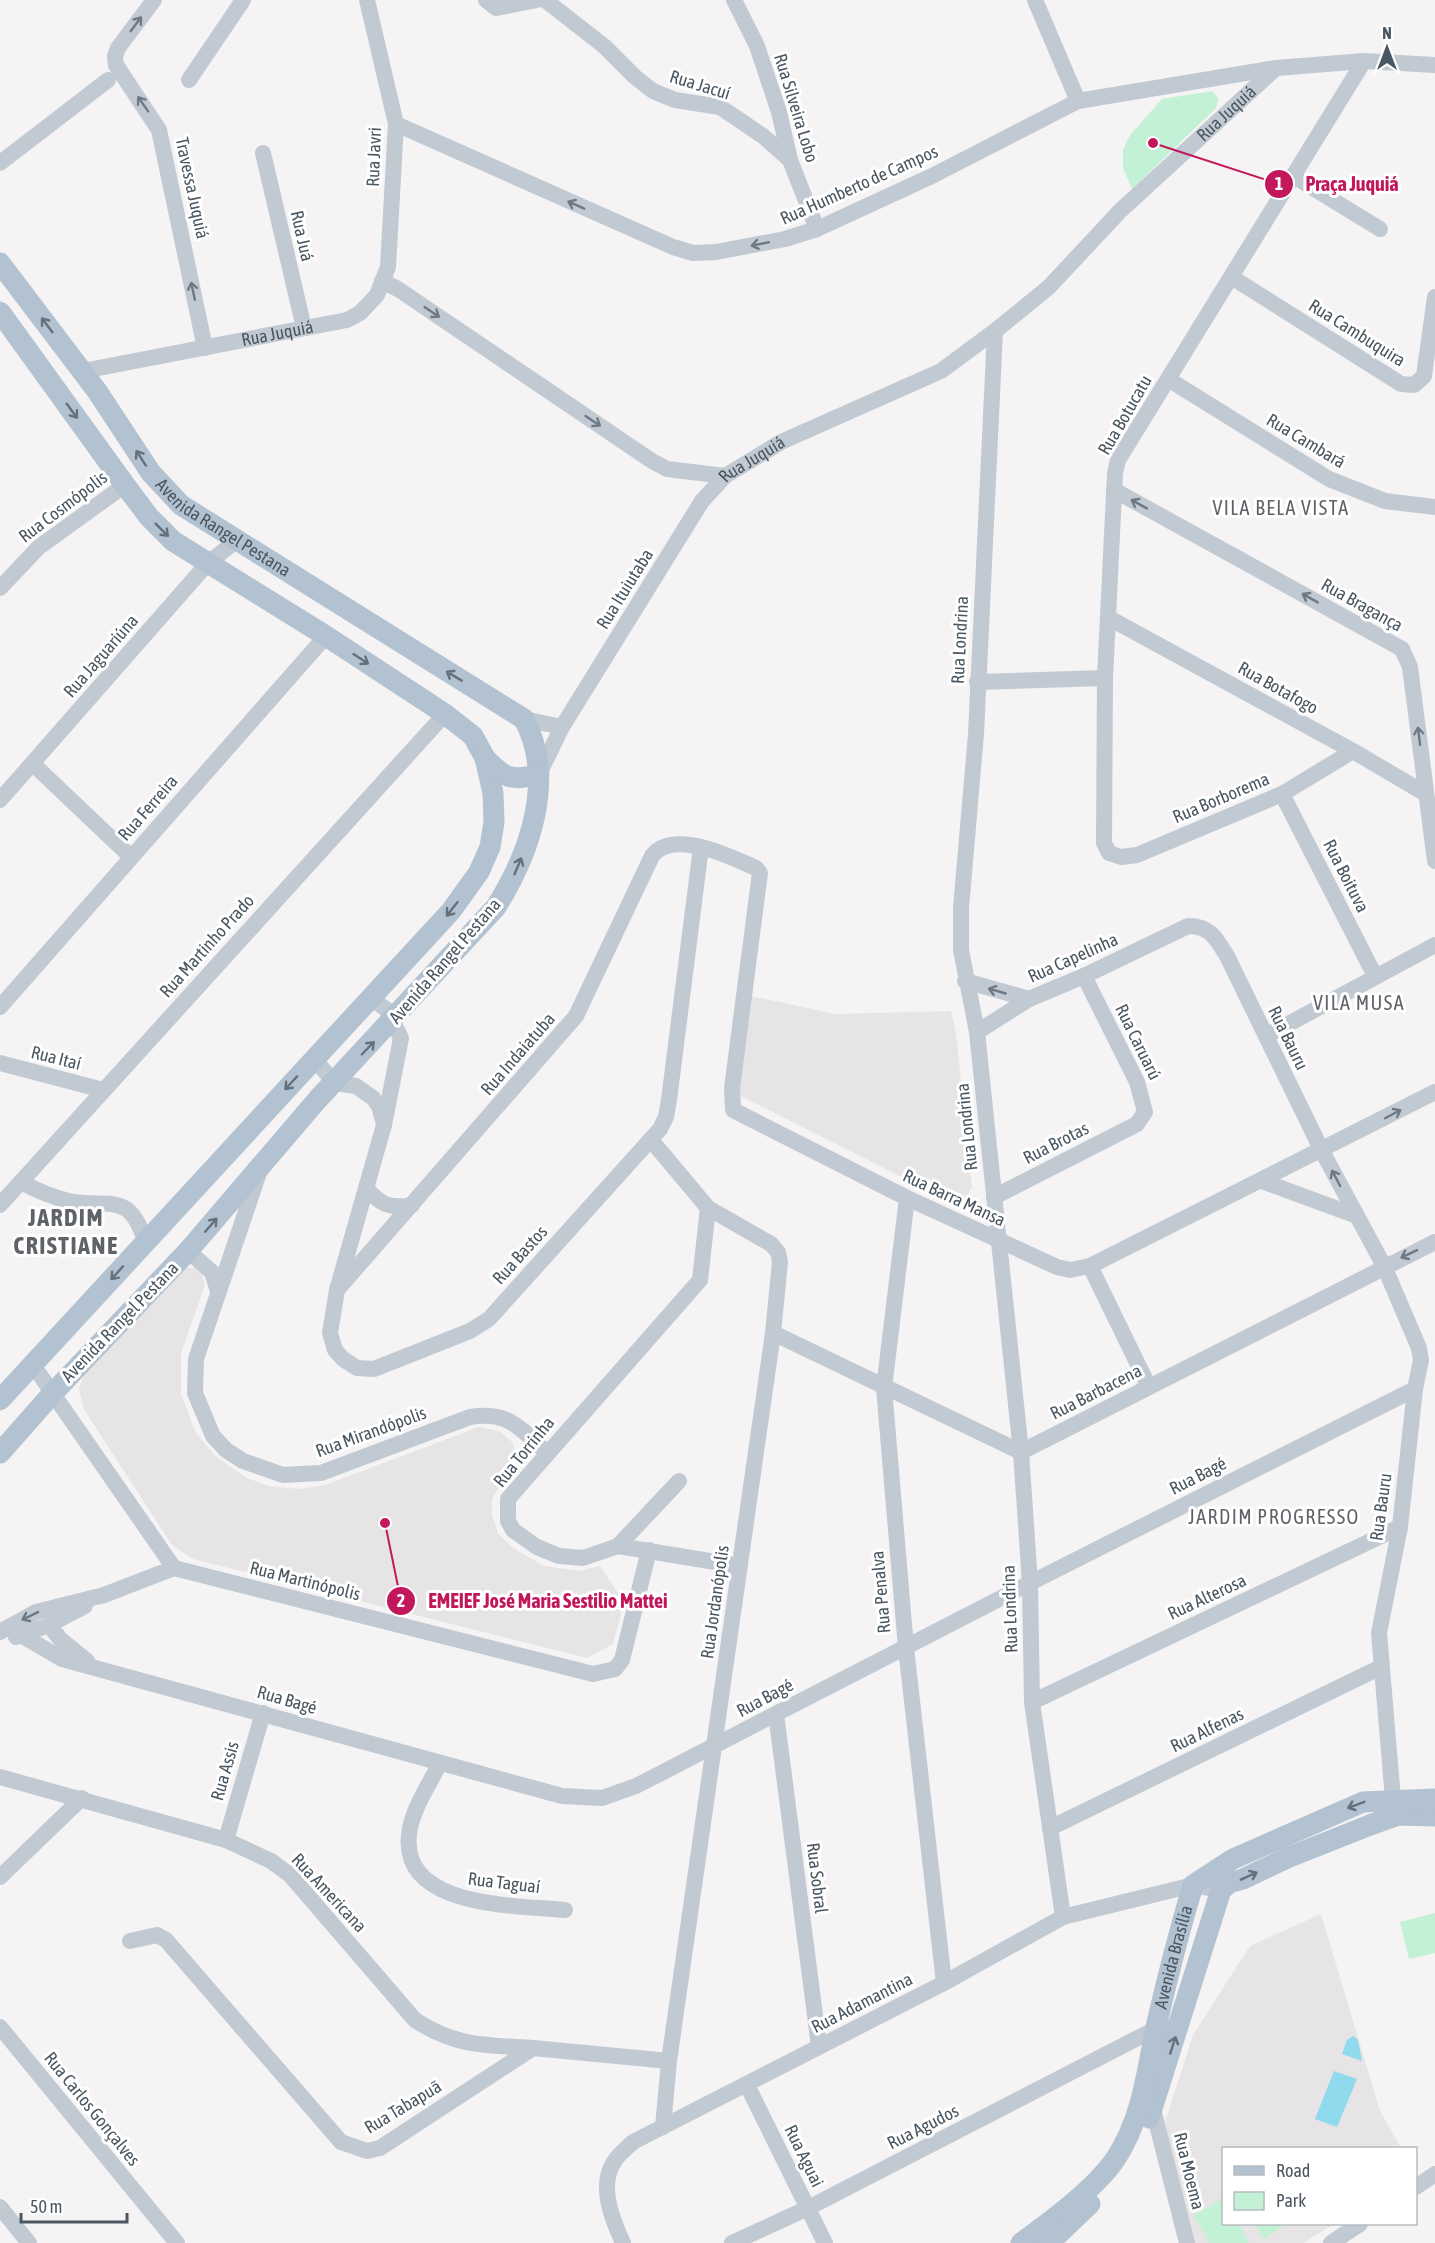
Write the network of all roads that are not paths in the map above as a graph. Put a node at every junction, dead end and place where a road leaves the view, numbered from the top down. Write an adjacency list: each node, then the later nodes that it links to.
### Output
1 (154, 0): 30 (street, Travessa Juquiá, one-way to 1)
2 (243, 0): 13 (street)
3 (367, 0): 15 (street, Rua Javri)
4 (486, 0): 5 (street)
5 (537, 0)
6 (545, 0): 17 (street, Rua Jacuí)
7 (734, 0): 17 (street, Rua Silveira Lobo)
8 (1035, 0): 14 (street)
9 (1364, 61): 10 (street); 11 (street); 19 (street, Rua Botucatu)
10 (1435, 65)
11 (1276, 68): 14 (street, Rua Humberto de Campos); 28 (street, Rua Juquiá)
12 (108, 80): 18 (street)
13 (189, 80)
14 (1078, 101): 20 (street, Rua Humberto de Campos)
15 (396, 124): 20 (street, Rua Humberto de Campos, one-way to 15); 24 (street, Rua Javri)
16 (263, 153): 27 (street, Rua Juá)
17 (790, 160): 20 (street, Rua Silveira Lobo)
18 (0, 163)
19 (1295, 177): 21 (street); 23 (street, Rua Botucatu)
20 (817, 229)
21 (1380, 229)
22 (1, 265): 32 (main road, one-way to 22)
23 (1233, 278): 25 (street, Rua Cambuquira); 33 (street, Rua Botucatu)
24 (382, 281): 27 (street, Rua Juquiá); 34 (street, Rua Juquiá, one-way to 34)
25 (1435, 297)
26 (0, 312): 31 (main road)
27 (304, 328): 30 (street, Rua Juquiá)
28 (995, 331): 34 (street, Rua Juquiá); 44 (street, Rua Londrina)
29 (0, 334): 31 (main road)
30 (205, 348): 32 (street, Rua Juquiá)
31 (37, 364): 32 (main road); 35 (main road, Avenida Rangel Pestana, one-way to 35)
32 (83, 371): 38 (main road, Avenida Rangel Pestana, one-way to 32)
33 (1168, 379): 36 (street, Rua Botucatu); 37 (street, Rua Cambará)
34 (725, 476): 47 (street, Rua Ituiutaba)
35 (125, 485): 39 (main road, Avenida Rangel Pestana, one-way to 39); 40 (street, Rua Cosmópolis)
36 (1114, 490): 41 (street, Rua Botucatu); 53 (street, Rua Bragança, one-way to 36)
37 (1435, 507)
38 (236, 541): 39 (street, Rua Jaguariúna); 46 (main road, Avenida Rangel Pestana, one-way to 38)
39 (208, 563): 42 (main road, Avenida Rangel Pestana); 50 (street, Rua Jaguariúna)
40 (0, 588)
41 (1110, 618): 43 (street, Rua Botucatu); 48 (street, Rua Botafogo)
42 (326, 636): 45 (main road, Avenida Rangel Pestana, one-way to 45); 57 (street, Rua Ferreira)
43 (1105, 678): 44 (street); 55 (street, Rua Botucatu)
44 (977, 682): 63 (street, Rua Londrina)
45 (445, 714): 49 (main road, Avenida Rangel Pestana); 73 (street, Rua Martinho Prado)
46 (524, 719): 47 (street); 51 (main road, Avenida Rangel Pestana)
47 (562, 727): 51 (street, Rua Ituiutaba)
48 (1353, 751): 52 (street, Rua Borborema); 53 (street, Rua Botafogo)
49 (485, 758): 51 (main road); 64 (main road, Avenida Rangel Pestana, one-way to 64)
50 (33, 764): 54 (street, Rua Jaguariúna); 57 (street)
51 (539, 774): 67 (main road, Avenida Rangel Pestana, one-way to 51)
52 (1282, 794): 55 (street, Rua Borborema); 62 (street, Rua Boituva)
53 (1426, 794): 58 (street, Rua Bragança)
54 (0, 800)
55 (1104, 843)
56 (700, 847): 77 (street, Rua Bastos); 84 (street, Rua Barra Mansa); 86 (street, Rua Indaiatuba)
57 (131, 857): 66 (street, Rua Ferreira)
58 (1435, 861)
59 (1188, 926): 61 (street, Rua Capelinha); 69 (street, Rua Bauru)
60 (1435, 945): 62 (street)
61 (1084, 976): 65 (street, Rua Capelinha); 75 (street, Rua Caruarú)
62 (1376, 976): 69 (street)
63 (965, 981): 65 (street, one-way to 63); 68 (street, Rua Londrina)
64 (370, 998): 67 (street); 70 (main road, Avenida Rangel Pestana)
65 (1029, 999): 68 (street, Rua Capelinha)
66 (0, 1007)
67 (394, 1021): 72 (main road, Avenida Rangel Pestana, one-way to 67); 76 (street, Rua Bastos)
68 (977, 1032): 83 (street, Rua Londrina)
69 (1266, 1036): 78 (street, Rua Bauru)
70 (314, 1059): 72 (street); 91 (main road, Avenida Rangel Pestana, one-way to 91)
71 (0, 1063): 73 (street, Rua Itaí)
72 (334, 1083): 76 (street); 79 (main road, Avenida Rangel Pestana)
73 (103, 1090): 81 (street, Rua Martinho Prado)
74 (1435, 1092): 78 (street, Rua Barra Mansa, one-way to 74)
75 (1137, 1124): 83 (street, Rua Brotas)
76 (384, 1125): 82 (street, Rua Bastos)
77 (651, 1140): 87 (street, Rua Jordanópolis); 97 (street, Rua Bastos)
78 (1322, 1151): 80 (street, Rua Barra Mansa); 88 (street, Rua Bauru, one-way to 78)
79 (261, 1168): 94 (main road, Avenida Rangel Pestana, one-way to 79); 98 (street, Rua Mirandópolis)
80 (1262, 1181): 88 (street); 95 (street, Rua Barra Mansa)
81 (21, 1182): 85 (street, Rua Martinho Prado); 91 (street)
82 (366, 1188): 86 (street); 89 (street, Rua Bastos)
83 (994, 1197): 92 (street, Rua Londrina)
84 (907, 1198): 92 (street, Rua Barra Mansa); 102 (street, Rua Penalva)
85 (0, 1205)
86 (412, 1205): 90 (street, Rua Indaiatuba)
87 (708, 1208): 99 (street, Rua Jordanópolis); 108 (street, Rua Torrinha)
88 (1357, 1216): 96 (street, Rua Bauru)
89 (358, 1218): 90 (street); 97 (street, Rua Bastos)
90 (387, 1232): 97 (street, Rua Indaiatuba)
91 (145, 1241): 100 (main road, Avenida Rangel Pestana, one-way to 100)
92 (999, 1241): 95 (street, Rua Barra Mansa); 106 (street, Rua Londrina)
93 (1435, 1242): 96 (street, Rua Barbacena, one-way to 96)
94 (188, 1251): 98 (street); 104 (main road, Avenida Rangel Pestana)
95 (1090, 1266): 101 (street)
96 (1384, 1266): 101 (street, Rua Barbacena); 103 (street, Rua Bauru)
97 (337, 1290)
98 (218, 1291): 108 (street, Rua Mirandópolis)
99 (773, 1333): 102 (street); 113 (street, Rua Jordanópolis)
100 (33, 1365): 104 (street); 105 (main road, Avenida Rangel Pestana)
101 (1149, 1387): 106 (street, Rua Barbacena)
102 (884, 1388): 106 (street); 121 (street, Rua Penalva)
103 (1415, 1389): 110 (street, Rua Bauru); 115 (street, Rua Bagé)
104 (52, 1394): 107 (main road, Avenida Rangel Pestana); 114 (street)
105 (0, 1400)
106 (1021, 1452): 115 (street, Rua Londrina)
107 (0, 1453)
108 (547, 1453): 111 (street, Rua Torrinha)
109 (679, 1481): 111 (street)
110 (1400, 1527): 123 (street, Rua Bauru); 124 (street, Rua Alterosa)
111 (618, 1546): 112 (street, Rua Torrinha)
112 (649, 1551): 113 (street, Rua Torrinha); 114 (street, Rua Martinópolis)
113 (740, 1566): 127 (street, Rua Jordanópolis)
114 (174, 1568): 116 (street)
115 (1030, 1583): 121 (street, Rua Bagé); 124 (street, Rua Londrina)
116 (104, 1595): 117 (street); 118 (street, one-way to 118)
117 (49, 1625): 119 (street); 122 (street, Rua Bagé)
118 (0, 1632)
119 (23, 1636): 120 (street); 122 (street, Rua Bagé)
120 (0, 1640)
121 (906, 1648): 126 (street, Rua Bagé); 142 (street, Rua Penalva)
122 (93, 1665): 125 (street, Rua Bagé)
123 (1381, 1667): 132 (street, Rua Bauru); 134 (street, Rua Alfenas)
124 (1032, 1702): 134 (street, Rua Londrina)
125 (263, 1713): 128 (street, Rua Bagé); 135 (street, Rua Assis)
126 (776, 1714): 127 (street, Rua Bagé); 147 (street, Rua Sobral)
127 (715, 1747): 128 (street, Rua Bagé); 149 (street, Rua Jordanópolis)
128 (440, 1763): 139 (street, Rua Taguaí)
129 (0, 1777): 130 (street, Rua Americana)
130 (82, 1798): 135 (street, Rua Americana); 136 (street)
131 (1435, 1800): 132 (main road, Avenida Brasília)
132 (1396, 1807): 133 (main road, Avenida Brasília); 137 (main road, Avenida Brasília, one-way to 137); 138 (main road, Avenida Brasília, one-way to 132)
133 (1435, 1816)
134 (1050, 1828): 140 (street, Rua Londrina)
135 (226, 1840): 148 (street, Rua Americana)
136 (0, 1877)
137 (1193, 1885): 138 (street, Rua Adamantina); 140 (street, Rua Adamantina); 145 (main road, Avenida Brasília)
138 (1221, 1890): 143 (main road, Avenida Brasília)
139 (565, 1910)
140 (1063, 1917): 142 (street, Rua Adamantina)
141 (129, 1941): 148 (street, Rua Tabapuã)
142 (944, 1983): 147 (street, Rua Adamantina)
143 (1182, 2016): 145 (street, Rua Agudos); 152 (main road, Avenida Brasília, one-way to 143)
144 (0, 2027): 162 (street, Rua Carlos Gonçalves)
145 (1156, 2028): 146 (street, Rua Agudos); 150 (main road, Avenida Brasília)
146 (1130, 2043): 150 (street); 157 (street, Rua Agudos)
147 (819, 2046): 151 (street, Rua Adamantina)
148 (533, 2048): 149 (street)
149 (669, 2061): 153 (street, Rua Jordanópolis)
150 (1149, 2073): 159 (main road, Avenida Brasília)
151 (747, 2085): 153 (street, Rua Adamantina); 157 (street, Rua Aguai)
152 (1153, 2109): 159 (main road, Avenida Brasília); 167 (street, Rua Moema)
153 (663, 2127): 163 (street, Rua Adamantina)
154 (1435, 2174): 155 (street)
155 (1417, 2186)
156 (0, 2207): 161 (street)
157 (808, 2208): 164 (street, Rua Agudos); 165 (street, Rua Aguai)
158 (1357, 2225): 160 (street)
159 (1048, 2239): 166 (main road, Avenida Brasília)
160 (1335, 2242)
161 (29, 2243)
162 (177, 2243)
163 (623, 2243)
164 (732, 2243)
165 (825, 2243)
166 (1021, 2243)
167 (1187, 2243)

